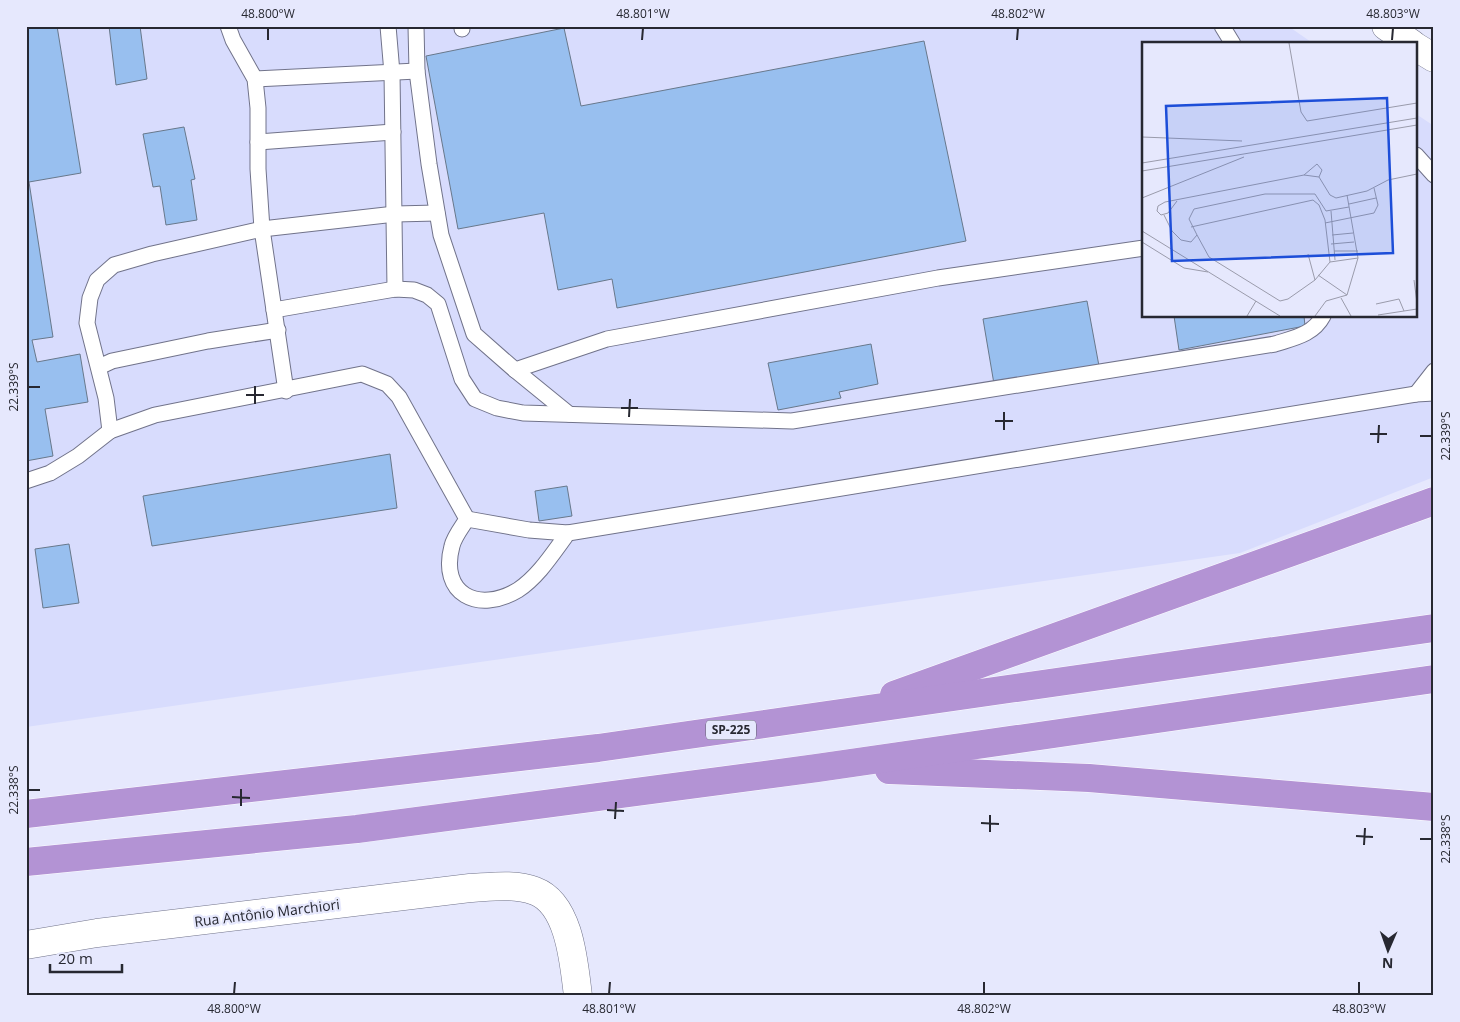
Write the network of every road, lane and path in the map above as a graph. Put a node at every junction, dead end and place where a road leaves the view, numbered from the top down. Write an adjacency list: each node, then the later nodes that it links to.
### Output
1 (228, 26): 12 (lane)
2 (388, 26): 11 (lane)
3 (416, 26): 10 (lane)
4 (1222, 26): 6 (lane)
5 (1386, 26): 7 (street)
6 (1232, 42)
7 (1409, 42)
8 (1418, 47): 9 (street)
9 (1434, 58)
10 (417, 71): 11 (lane); 17 (lane)
11 (392, 73): 12 (lane); 13 (lane)
12 (255, 79): 14 (lane)
13 (393, 132): 14 (lane); 18 (lane)
14 (258, 142): 19 (lane)
15 (1418, 158): 16 (lane)
16 (1434, 175)
17 (437, 213): 18 (lane); 26 (lane)
18 (395, 214): 19 (lane); 21 (lane)
19 (262, 229): 22 (lane); 25 (lane)
20 (1142, 248): 26 (lane)
21 (395, 289): 22 (lane); 31 (lane)
22 (274, 310): 24 (lane)
23 (1322, 318): 31 (lane)
24 (278, 330): 25 (lane); 28 (lane)
25 (99, 366): 32 (lane)
26 (516, 370): 31 (lane)
27 (1434, 370): 30 (lane)
28 (286, 391): 32 (lane); 35 (lane)
29 (1434, 393): 30 (lane)
30 (1416, 394): 36 (lane)
31 (569, 414)
32 (110, 431): 33 (lane)
33 (26, 481)
34 (1434, 501): 39 (highway)
35 (467, 519): 36 (lane); 36 (lane)
36 (568, 533)
37 (1434, 628): 39 (highway, SP-225)
38 (1434, 679): 40 (highway)
39 (838, 716): 42 (highway, SP-225)
40 (817, 768): 41 (highway); 43 (highway)
41 (1434, 807)
42 (26, 814)
43 (26, 862)
44 (26, 945): 45 (street, Rua Antônio Marchiori)
45 (578, 996)

